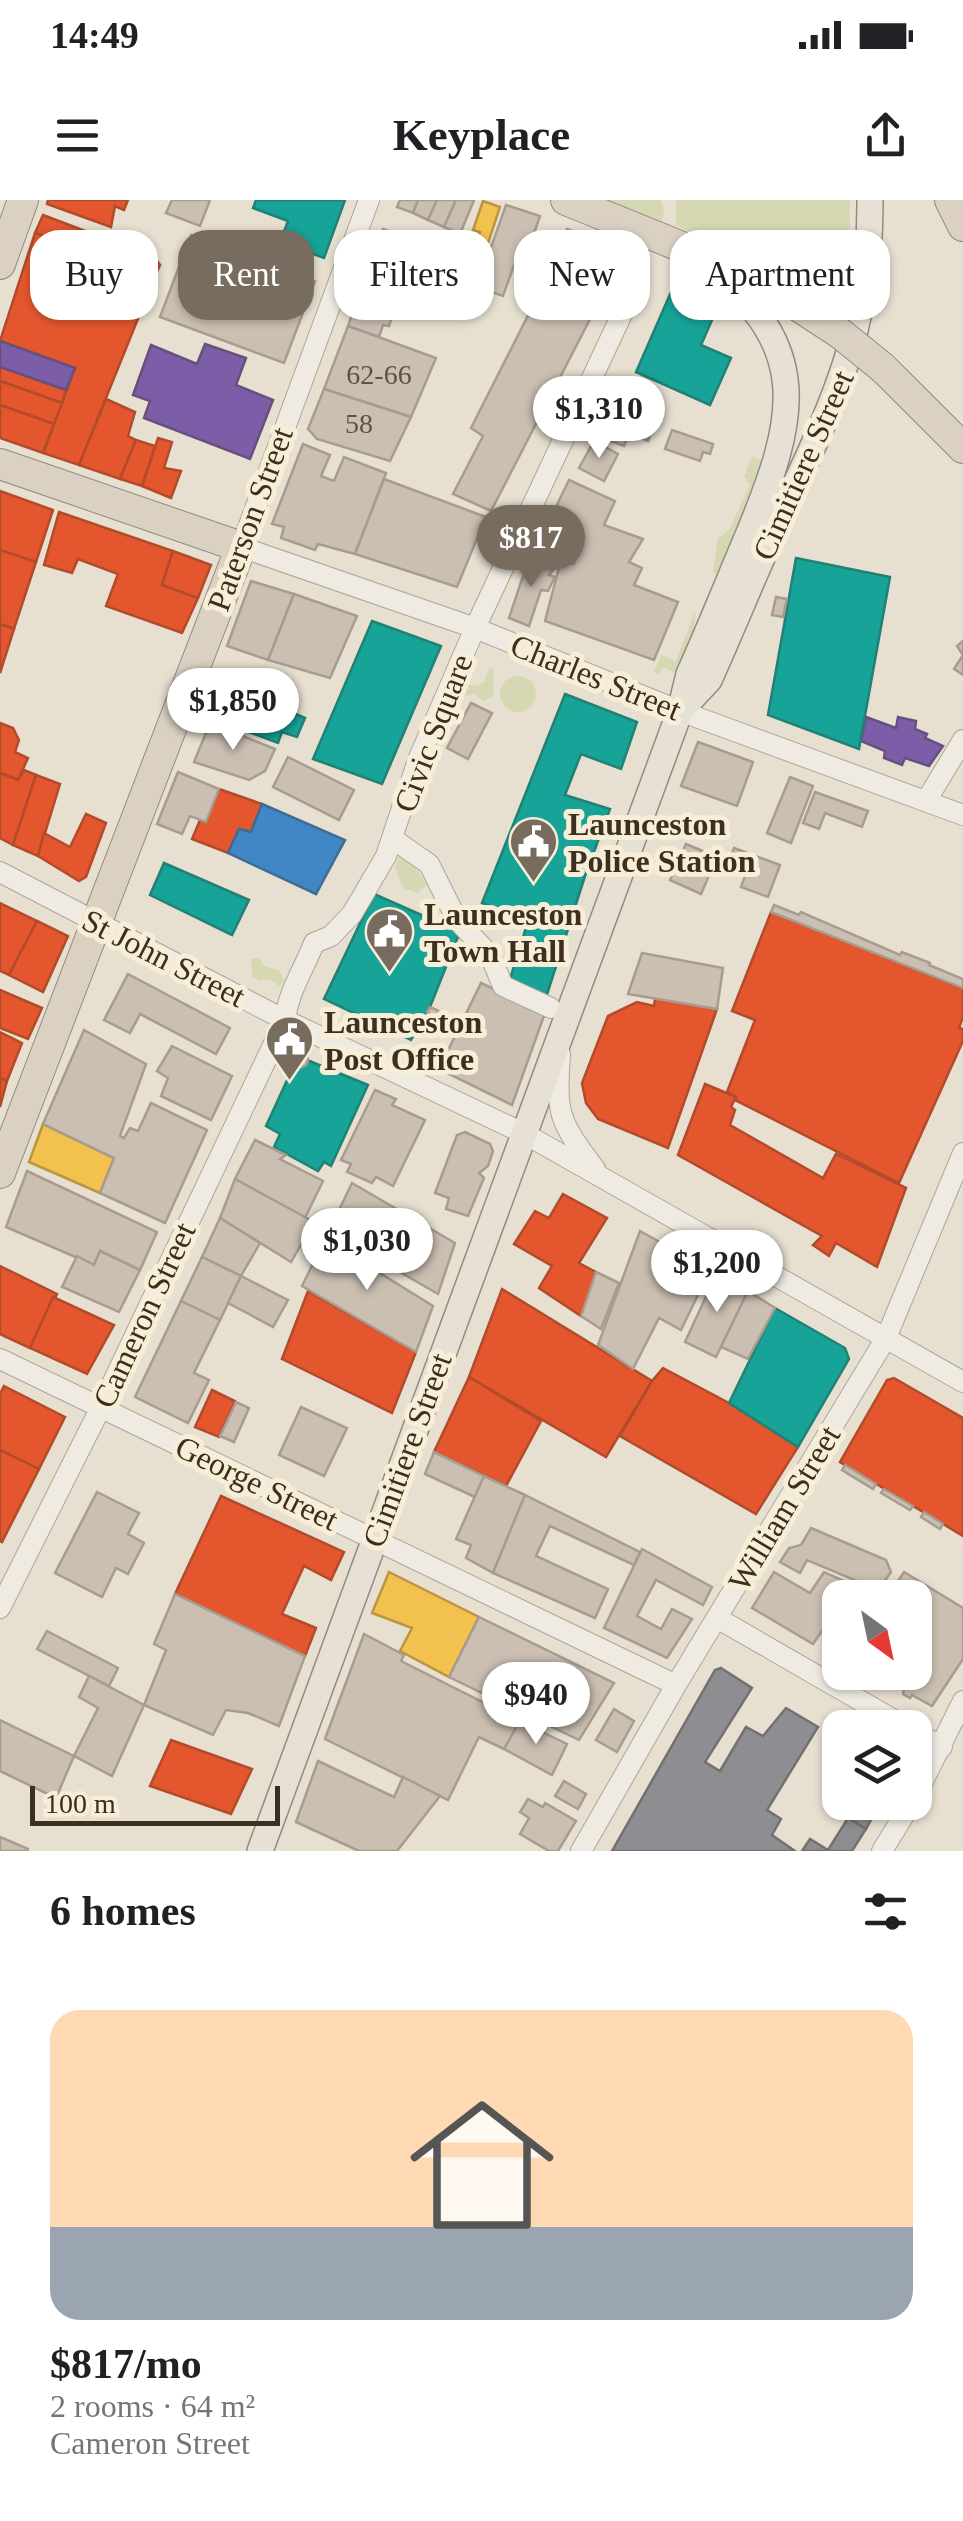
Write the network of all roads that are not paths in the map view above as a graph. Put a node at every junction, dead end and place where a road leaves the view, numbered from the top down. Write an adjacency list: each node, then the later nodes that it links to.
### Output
1 (23, 200): 8 (highway)
2 (369, 200): 14 (street, Paterson Street)
3 (566, 200): 7 (highway)
4 (870, 200): 16 (main road, Cimitiere Street)
5 (950, 200): 6 (highway)
6 (963, 226)
7 (670, 242)
8 (0, 264)
9 (619, 320): 15 (street)
10 (762, 320): 16 (main road, Cimitiere Street)
11 (819, 320): 12 (highway, bridge)
12 (963, 448)
13 (0, 464): 14 (highway, Charles Street)
14 (241, 546): 15 (street, Charles Street); 22 (highway, Paterson Street)
15 (475, 628): 16 (street, Charles Street); 20 (street, Civic Square)
16 (680, 711): 18 (street, Charles Street); 23 (main road, Cimitiere Street)
17 (963, 740): 18 (street)
18 (926, 800): 19 (street, Charles Street)
19 (963, 815)
20 (393, 838): 23 (street, Civic Square); 24 (street, Civic Square)
21 (0, 872): 22 (street, St John Street)
22 (96, 924): 24 (street, St John Street); 27 (highway, Paterson Street)
23 (557, 1017): 25 (main road, Cimitiere Street); 28 (street)
24 (285, 1020): 25 (street, St John Street); 32 (street, Cameron Street)
25 (524, 1134): 28 (street, St John Street); 33 (main road, Cimitiere Street)
26 (963, 1153): 29 (street, William Street)
27 (0, 1173)
28 (601, 1177): 29 (street, St John Street)
29 (886, 1338): 31 (street, St John Street); 35 (street, William Street)
30 (0, 1359): 32 (street, George Street)
31 (963, 1382)
32 (101, 1407): 33 (street, George Street); 34 (street, Cameron Street)
33 (374, 1540): 36 (street, George Street); 43 (main road, Cimitiere Street)
34 (0, 1608)
35 (717, 1618): 36 (street, William Street); 38 (street)
36 (676, 1686): 44 (street, William Street)
37 (963, 1702): 40 (street)
38 (877, 1710)
39 (932, 1741): 40 (street)
40 (942, 1747): 41 (street)
41 (932, 1766)
42 (901, 1820): 45 (street)
43 (260, 1851)
44 (581, 1851)
45 (882, 1851)

